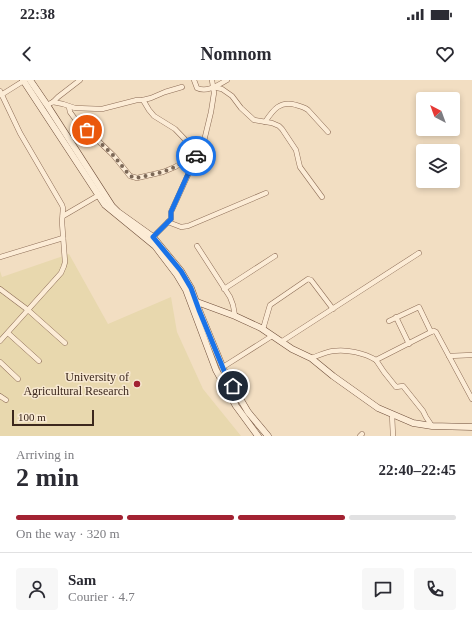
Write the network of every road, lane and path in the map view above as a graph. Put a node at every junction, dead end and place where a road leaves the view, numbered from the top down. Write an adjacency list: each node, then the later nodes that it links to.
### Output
1 (25, 80): 8 (street); 10 (street); 16 (street)
2 (80, 80): 10 (street)
3 (194, 80): 7 (street)
4 (212, 80): 7 (street)
5 (227, 80): 7 (street)
6 (182, 87): 9 (street)
7 (213, 88): 12 (street); 14 (street)
8 (1, 94): 18 (street)
9 (143, 100): 11 (street); 14 (street)
10 (50, 104): 11 (street); 20 (street)
11 (68, 106): 14 (street)
12 (265, 122): 13 (street); 17 (street)
13 (328, 132)
14 (198, 153): 19 (street)
15 (266, 193): 19 (street)
16 (99, 195): 18 (street); 56 (street)
17 (322, 197)
18 (63, 216): 21 (street)
19 (168, 222): 20 (street)
20 (153, 237): 28 (street)
21 (63, 238): 25 (street); 30 (street)
22 (197, 246): 27 (street)
23 (419, 253): 29 (street)
24 (275, 256): 27 (street)
25 (0, 257)
26 (0, 289): 30 (street)
27 (224, 289): 31 (street)
28 (197, 302): 31 (street); 48 (street)
29 (333, 309): 34 (street); 39 (street)
30 (28, 310): 36 (street); 40 (street)
31 (235, 316): 34 (street)
32 (396, 317): 33 (street); 35 (street); 41 (street)
33 (389, 321)
34 (263, 330): 37 (street)
35 (432, 332): 41 (street); 43 (street)
36 (8, 333): 38 (street); 46 (street)
37 (272, 336): 39 (street); 48 (street)
38 (0, 341)
39 (281, 342): 44 (street)
40 (65, 343)
41 (409, 344): 45 (street)
42 (472, 355): 43 (street)
43 (449, 356): 51 (street)
44 (311, 358): 45 (street); 53 (street)
45 (376, 360): 54 (street)
46 (39, 361)
47 (0, 362): 49 (street)
48 (223, 367): 57 (street)
49 (18, 379)
50 (0, 396): 52 (street)
51 (472, 399)
52 (6, 400)
53 (392, 414): 54 (street); 58 (street)
54 (432, 426): 55 (street)
55 (472, 427)
56 (258, 436)
57 (268, 436)
58 (393, 436)

